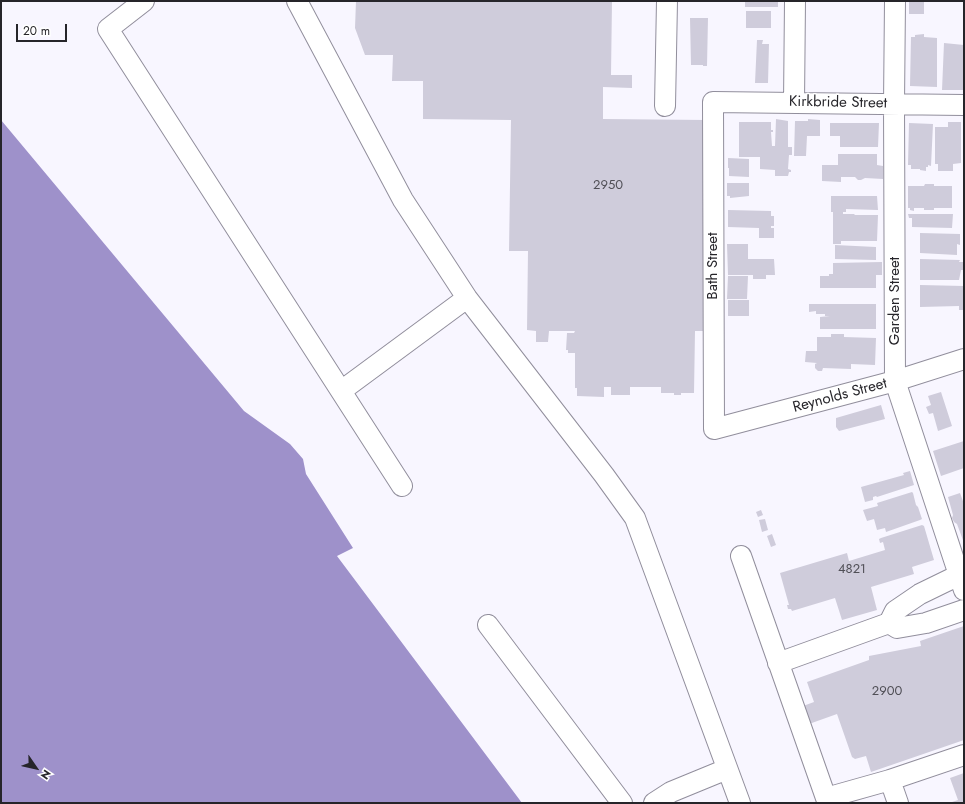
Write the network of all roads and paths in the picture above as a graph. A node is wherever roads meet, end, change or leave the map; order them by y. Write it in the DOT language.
graph roads {
  1 [pos="144,1"];
  2 [pos="297,1"];
  3 [pos="667,1"];
  4 [pos="795,1"];
  5 [pos="895,1"];
  6 [pos="713,102"];
  7 [pos="794,103"];
  8 [pos="894,104"];
  9 [pos="964,105"];
  10 [pos="665,106"];
  11 [pos="467,298"];
  12 [pos="964,359"];
  13 [pos="895,381"];
  14 [pos="341,391"];
  15 [pos="714,429"];
  16 [pos="402,486"];
  17 [pos="741,556"];
  18 [pos="960,570"];
  19 [pos="964,610"];
  20 [pos="889,623"];
  21 [pos="488,625"];
  22 [pos="778,663"];
  23 [pos="964,754"];
  24 [pos="727,769"];
  25 [pos="890,780"];
  26 [pos="820,800"];
  27 [pos="622,803"];
  28 [pos="654,803"];
  29 [pos="740,803"];
  30 [pos="898,803"];
  1 -- 14 [label="street"];
  2 -- 11 [label="street"];
  3 -- 10 [label="street"];
  4 -- 7 [label="street"];
  5 -- 8 [label="street, Garden Street"];
  6 -- 7 [label="street, Kirkbride Street"];
  6 -- 15 [label="street, Bath Street"];
  7 -- 8 [label="street, Kirkbride Street"];
  8 -- 9 [label="street, Kirkbride Street"];
  8 -- 13 [label="street, Garden Street"];
  11 -- 14 [label="street"];
  11 -- 24 [label="street"];
  12 -- 13 [label="street, Reynolds Street"];
  13 -- 15 [label="street, Reynolds Street"];
  13 -- 18 [label="street, Garden Street"];
  14 -- 16 [label="street"];
  17 -- 22 [label="street"];
  18 -- 20 [label="street"];
  19 -- 20 [label="street"];
  20 -- 22 [label="street"];
  21 -- 27 [label="street"];
  22 -- 26 [label="street"];
  23 -- 25 [label="street"];
  24 -- 28 [label="street"];
  24 -- 29 [label="street"];
  25 -- 26 [label="street"];
  25 -- 30 [label="street"];
}
